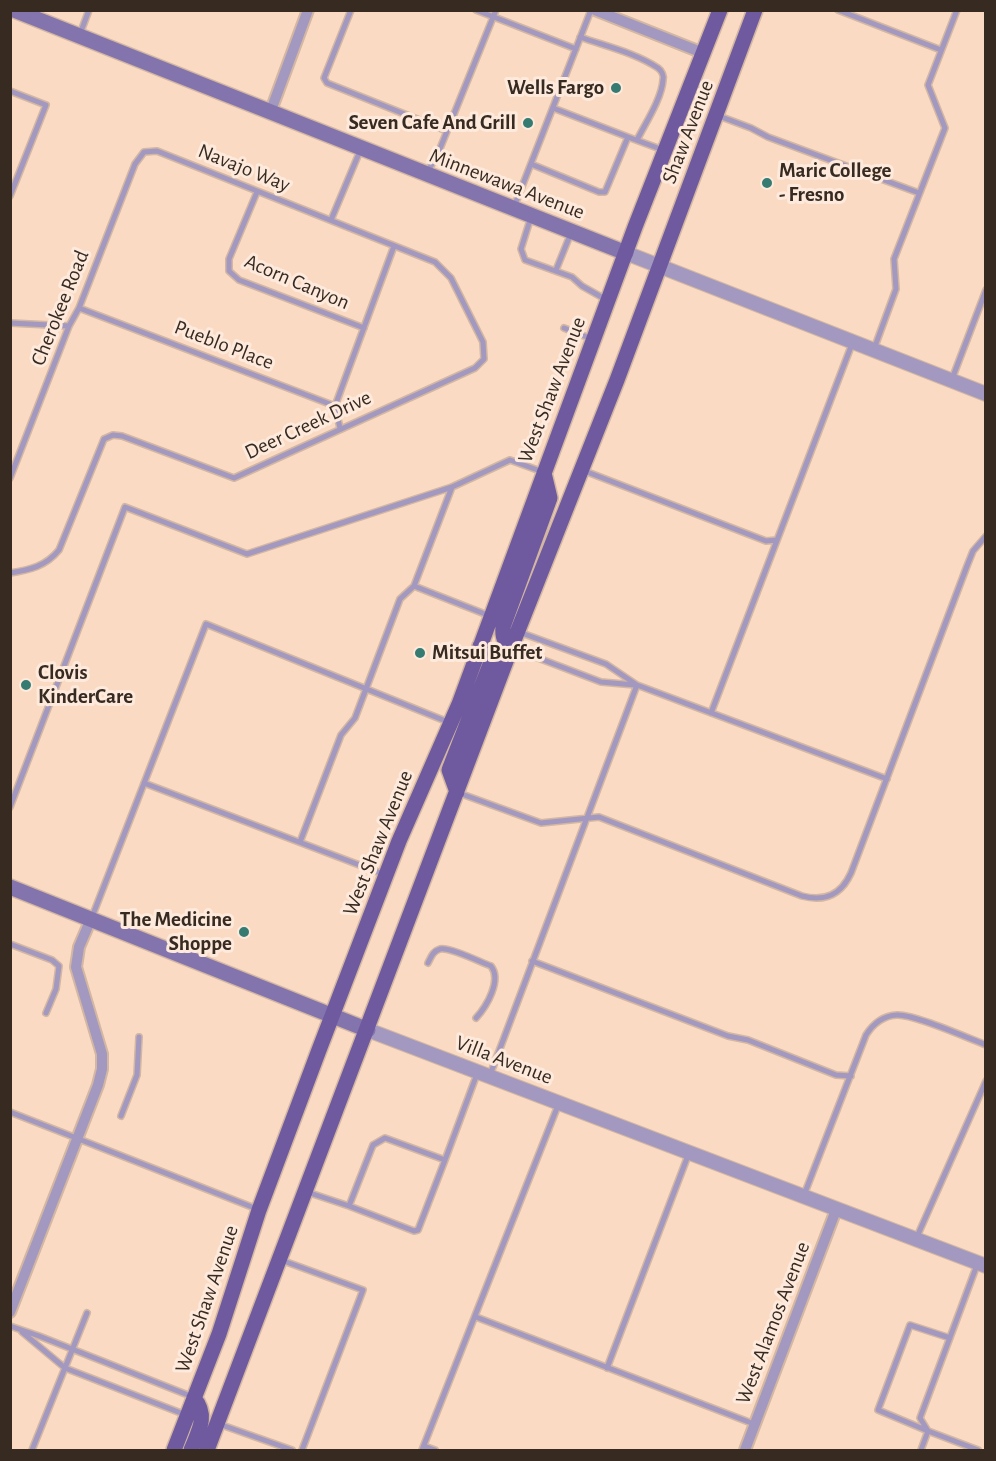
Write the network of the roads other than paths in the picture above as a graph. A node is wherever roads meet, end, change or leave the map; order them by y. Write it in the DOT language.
graph roads {
  1 [pos="14,10"];
  2 [pos="89,10"];
  3 [pos="308,10"];
  4 [pos="351,10"];
  5 [pos="476,10"];
  6 [pos="496,10"];
  7 [pos="593,10"];
  8 [pos="720,10"];
  9 [pos="756,10"];
  10 [pos="838,10"];
  11 [pos="957,10"];
  12 [pos="493,17"];
  13 [pos="80,37"];
  14 [pos="580,37"];
  15 [pos="576,49"];
  16 [pos="940,50"];
  17 [pos="703,53"];
  18 [pos="10,91"];
  19 [pos="553,108"];
  20 [pos="270,113"];
  21 [pos="717,115"];
  22 [pos="447,131"];
  23 [pos="628,137"];
  24 [pos="637,140"];
  25 [pos="360,149"];
  26 [pos="665,151"];
  27 [pos="144,152"];
  28 [pos="531,164"];
  29 [pos="426,175"];
  30 [pos="257,192"];
  31 [pos="919,193"];
  32 [pos="10,196"];
  33 [pos="513,209"];
  34 [pos="531,216"];
  35 [pos="331,220"];
  36 [pos="571,232"];
  37 [pos="394,246"];
  38 [pos="626,253"];
  39 [pos="660,267"];
  40 [pos="556,270"];
  41 [pos="986,290"];
  42 [pos="609,300"];
  43 [pos="79,308"];
  44 [pos="10,323"];
  45 [pos="69,326"];
  46 [pos="364,328"];
  47 [pos="564,328"];
  48 [pos="593,339"];
  49 [pos="852,342"];
  50 [pos="874,351"];
  51 [pos="484,359"];
  52 [pos="951,381"];
  53 [pos="986,394"];
  54 [pos="335,406"];
  55 [pos="340,428"];
  56 [pos="582,470"];
  57 [pos="544,473"];
  58 [pos="10,478"];
  59 [pos="452,487"];
  60 [pos="986,536"];
  61 [pos="777,540"];
  62 [pos="10,573"];
  63 [pos="414,586"];
  64 [pos="492,616"];
  65 [pos="518,631"];
  66 [pos="480,646"];
  67 [pos="511,648"];
  68 [pos="637,685"];
  69 [pos="366,688"];
  70 [pos="711,713"];
  71 [pos="451,723"];
  72 [pos="887,779"];
  73 [pos="144,783"];
  74 [pos="457,792"];
  75 [pos="10,807"];
  76 [pos="586,818"];
  77 [pos="300,842"];
  78 [pos="386,875"];
  79 [pos="10,886"];
  80 [pos="91,919"];
  81 [pos="10,944"];
  82 [pos="532,961"];
  83 [pos="428,963"];
  84 [pos="46,1013"];
  85 [pos="333,1015"];
  86 [pos="476,1018"];
  87 [pos="368,1030"];
  88 [pos="139,1037"];
  89 [pos="986,1045"];
  90 [pos="484,1074"];
  91 [pos="851,1076"];
  92 [pos="986,1081"];
  93 [pos="559,1103"];
  94 [pos="10,1112"];
  95 [pos="121,1116"];
  96 [pos="77,1138"];
  97 [pos="689,1153"];
  98 [pos="445,1160"];
  99 [pos="306,1191"];
  100 [pos="803,1198"];
  101 [pos="349,1206"];
  102 [pos="259,1210"];
  103 [pos="836,1210"];
  104 [pos="916,1239"];
  105 [pos="280,1260"];
  106 [pos="982,1265"];
  107 [pos="10,1312"];
  108 [pos="87,1313"];
  109 [pos="476,1317"];
  110 [pos="10,1326"];
  111 [pos="18,1330"];
  112 [pos="950,1338"];
  113 [pos="73,1349"];
  114 [pos="65,1368"];
  115 [pos="608,1368"];
  116 [pos="194,1398"];
  117 [pos="188,1416"];
  118 [pos="217,1423"];
  119 [pos="755,1424"];
  120 [pos="928,1431"];
  121 [pos="423,1448"];
  122 [pos="32,1450"];
  123 [pos="174,1450"];
  124 [pos="191,1450"];
  125 [pos="207,1450"];
  126 [pos="292,1450"];
  127 [pos="302,1450"];
  128 [pos="435,1450"];
  129 [pos="746,1450"];
  130 [pos="921,1450"];
  131 [pos="978,1450"];
  1 -- 13 [label="main road, Minnewawa Avenue"];
  2 -- 13 [label="lane"];
  3 -- 20 [label="street"];
  4 -- 22 [label="lane"];
  5 -- 12 [label="lane"];
  6 -- 12 [label="lane"];
  7 -- 14 [label="lane"];
  7 -- 17 [label="street"];
  8 -- 17 [label="main road, Shaw Avenue"];
  9 -- 21 [label="main road, Shaw Avenue"];
  10 -- 16 [label="lane"];
  11 -- 16 [label="lane"];
  12 -- 15 [label="lane"];
  12 -- 22 [label="lane"];
  13 -- 20 [label="main road, Minnewawa Avenue"];
  14 -- 15 [label="lane"];
  14 -- 24 [label="lane"];
  15 -- 19 [label="lane"];
  16 -- 31 [label="lane"];
  17 -- 26 [label="main road, Shaw Avenue"];
  18 -- 32 [label="lane"];
  19 -- 23 [label="lane"];
  19 -- 28 [label="lane"];
  20 -- 25 [label="main road, Minnewawa Avenue"];
  21 -- 31 [label="lane"];
  21 -- 39 [label="main road, Shaw Avenue"];
  22 -- 29 [label="lane"];
  23 -- 24 [label="lane"];
  23 -- 28 [label="lane"];
  24 -- 26 [label="lane"];
  25 -- 29 [label="main road, Minnewawa Avenue"];
  25 -- 35 [label="lane"];
  26 -- 38 [label="main road, Shaw Avenue"];
  27 -- 30 [label="lane, Navajo Way"];
  27 -- 43 [label="lane, Cherokee Road"];
  28 -- 33 [label="lane"];
  29 -- 33 [label="main road, Minnewawa Avenue"];
  30 -- 35 [label="lane, Navajo Way"];
  30 -- 46 [label="lane, Acorn Canyon"];
  31 -- 50 [label="lane"];
  33 -- 34 [label="main road, Minnewawa Avenue"];
  34 -- 36 [label="main road, Minnewawa Avenue"];
  34 -- 40 [label="lane"];
  35 -- 37 [label="lane, Navajo Way"];
  36 -- 38 [label="main road, Minnewawa Avenue"];
  36 -- 40 [label="lane"];
  37 -- 46 [label="lane"];
  37 -- 51 [label="lane, Navajo Way"];
  38 -- 39 [label="street, Minnewawa Avenue"];
  38 -- 42 [label="main road, West Shaw Avenue"];
  39 -- 49 [label="street, Minnewawa Avenue"];
  39 -- 56 [label="main road"];
  40 -- 42 [label="lane"];
  41 -- 52 [label="lane"];
  42 -- 48 [label="main road, West Shaw Avenue"];
  43 -- 45 [label="lane, Cherokee Road"];
  43 -- 54 [label="lane, Pueblo Place"];
  44 -- 45 [label="lane"];
  45 -- 58 [label="lane, Cherokee Road"];
  46 -- 54 [label="lane"];
  47 -- 48 [label="lane"];
  48 -- 57 [label="main road, West Shaw Avenue"];
  49 -- 50 [label="street, Minnewawa Avenue"];
  49 -- 61 [label="lane"];
  50 -- 52 [label="street, Minnewawa Avenue"];
  51 -- 55 [label="lane, Deer Creek Drive"];
  52 -- 53 [label="street, Minnewawa Avenue"];
  54 -- 55 [label="lane"];
  55 -- 62 [label="lane, Deer Creek Drive"];
  56 -- 61 [label="lane"];
  56 -- 65 [label="main road"];
  57 -- 59 [label="lane"];
  57 -- 64 [label="main road, West Shaw Avenue"];
  57 -- 67 [label="main road"];
  59 -- 63 [label="lane"];
  59 -- 75 [label="lane"];
  60 -- 72 [label="lane"];
  61 -- 70 [label="lane"];
  63 -- 64 [label="lane"];
  63 -- 69 [label="lane"];
  64 -- 66 [label="main road, West Shaw Avenue"];
  65 -- 67 [label="main road"];
  65 -- 68 [label="lane"];
  66 -- 71 [label="main road, West Shaw Avenue"];
  66 -- 74 [label="main road"];
  67 -- 68 [label="lane"];
  67 -- 74 [label="main road"];
  68 -- 70 [label="lane"];
  68 -- 76 [label="lane"];
  69 -- 71 [label="lane"];
  69 -- 73 [label="lane"];
  69 -- 77 [label="lane"];
  70 -- 72 [label="lane"];
  71 -- 78 [label="main road, West Shaw Avenue"];
  72 -- 76 [label="lane"];
  73 -- 77 [label="lane"];
  73 -- 80 [label="lane"];
  74 -- 76 [label="lane"];
  74 -- 87 [label="main road"];
  76 -- 82 [label="lane"];
  77 -- 78 [label="lane"];
  78 -- 85 [label="main road, West Shaw Avenue"];
  79 -- 80 [label="main road, Villa Avenue"];
  80 -- 85 [label="main road, Villa Avenue"];
  80 -- 96 [label="street"];
  81 -- 84 [label="lane"];
  82 -- 90 [label="lane"];
  82 -- 91 [label="lane"];
  83 -- 86 [label="lane"];
  85 -- 87 [label="main road, Villa Avenue"];
  85 -- 102 [label="main road, West Shaw Avenue"];
  87 -- 90 [label="street, Villa Avenue"];
  87 -- 99 [label="main road"];
  88 -- 95 [label="lane"];
  89 -- 91 [label="lane"];
  90 -- 93 [label="street, Villa Avenue"];
  90 -- 98 [label="lane"];
  91 -- 100 [label="lane"];
  92 -- 104 [label="lane"];
  93 -- 97 [label="street, Villa Avenue"];
  93 -- 109 [label="lane"];
  94 -- 96 [label="lane"];
  96 -- 102 [label="lane"];
  96 -- 107 [label="street"];
  97 -- 100 [label="street, Villa Avenue"];
  97 -- 115 [label="lane"];
  98 -- 101 [label="lane"];
  98 -- 101 [label="lane"];
  99 -- 101 [label="lane"];
  99 -- 105 [label="main road"];
  100 -- 103 [label="street, Villa Avenue"];
  102 -- 116 [label="main road, West Shaw Avenue"];
  103 -- 104 [label="street, Villa Avenue"];
  103 -- 119 [label="street, West Alamos Avenue"];
  104 -- 106 [label="street, Villa Avenue"];
  105 -- 118 [label="main road"];
  105 -- 127 [label="lane"];
  106 -- 112 [label="lane"];
  108 -- 113 [label="lane"];
  109 -- 115 [label="lane"];
  109 -- 121 [label="lane"];
  110 -- 111 [label="lane"];
  111 -- 113 [label="lane"];
  111 -- 114 [label="lane"];
  112 -- 120 [label="lane"];
  112 -- 120 [label="lane"];
  113 -- 114 [label="lane"];
  113 -- 116 [label="lane"];
  114 -- 117 [label="lane"];
  114 -- 122 [label="lane"];
  115 -- 119 [label="lane"];
  116 -- 117 [label="main road, West Shaw Avenue"];
  116 -- 124 [label="main road"];
  117 -- 123 [label="main road, West Shaw Avenue"];
  118 -- 125 [label="main road"];
  118 -- 126 [label="lane"];
  119 -- 129 [label="street, West Alamos Avenue"];
  120 -- 130 [label="lane"];
  120 -- 131 [label="lane"];
  121 -- 128 [label="lane"];
}
